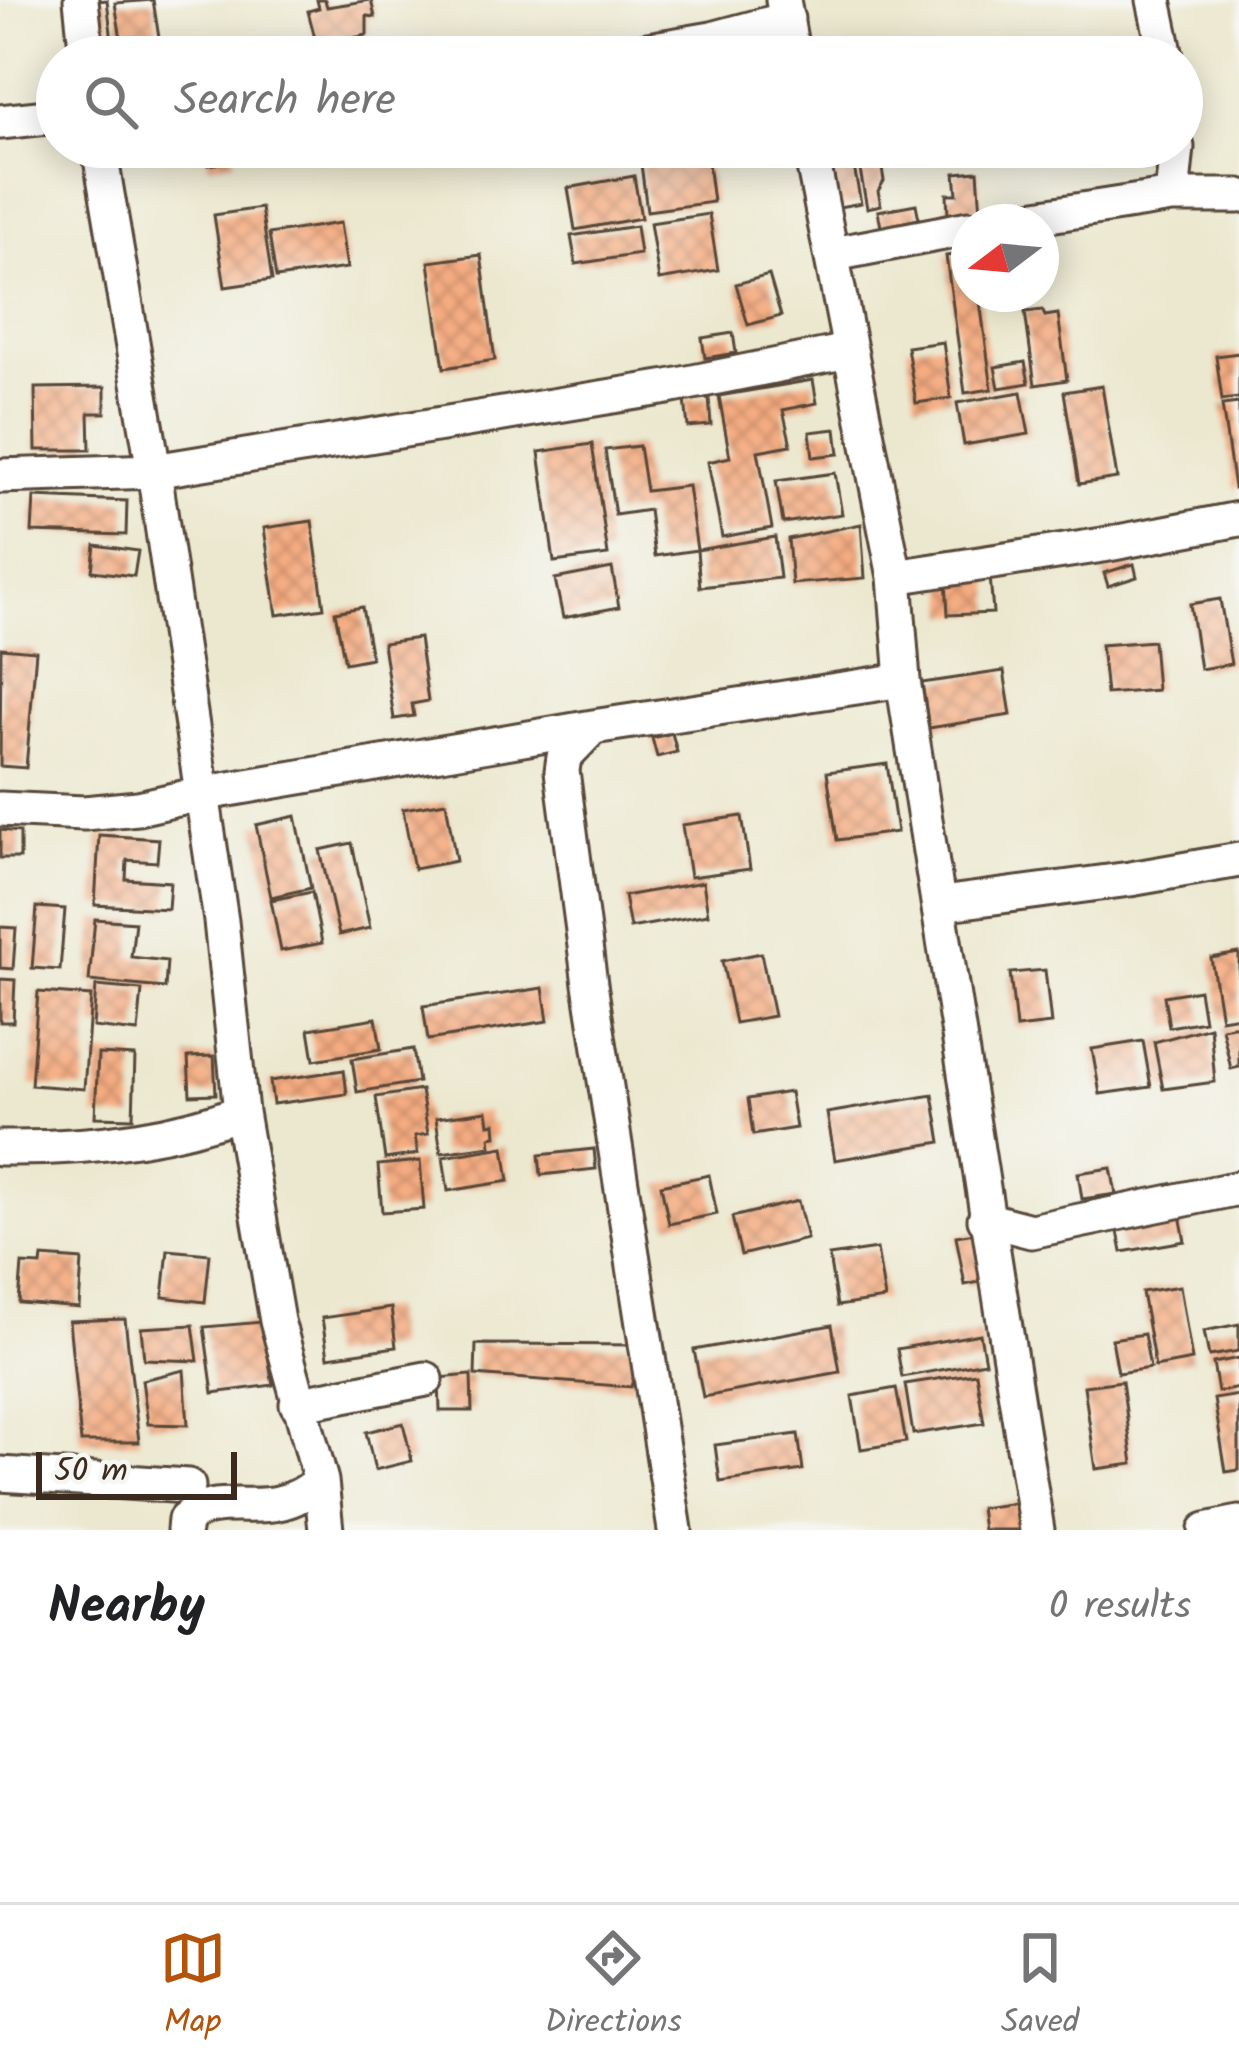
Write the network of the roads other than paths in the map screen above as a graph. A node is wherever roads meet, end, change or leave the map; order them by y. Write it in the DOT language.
graph roads {
  1 [pos="81,0"];
  2 [pos="1154,0"];
  3 [pos="785,9"];
  4 [pos="85,36"];
  5 [pos="719,36"];
  6 [pos="1162,36"];
  7 [pos="36,118"];
  8 [pos="0,122"];
  9 [pos="103,168"];
  10 [pos="815,168"];
  11 [pos="1175,168"];
  12 [pos="1172,196"];
  13 [pos="1239,196"];
  14 [pos="1059,213"];
  15 [pos="951,231"];
  16 [pos="834,254"];
  17 [pos="848,351"];
  18 [pos="154,471"];
  19 [pos="0,476"];
  20 [pos="1239,519"];
  21 [pos="895,577"];
  22 [pos="904,680"];
  23 [pos="593,727"];
  24 [pos="200,794"];
  25 [pos="0,809"];
  26 [pos="1239,860"];
  27 [pos="941,904"];
  28 [pos="241,1112"];
  29 [pos="0,1148"];
  30 [pos="1239,1188"];
  31 [pos="986,1219"];
  32 [pos="426,1379"];
  33 [pos="297,1404"];
  34 [pos="0,1474"];
  35 [pos="188,1486"];
  36 [pos="332,1513"];
  37 [pos="1239,1523"];
  38 [pos="184,1530"];
  39 [pos="675,1530"];
  40 [pos="1036,1530"];
  41 [pos="1206,1530"];
  1 -- 4 [label="street"];
  2 -- 6 [label="street"];
  3 -- 5 [label="street"];
  7 -- 8 [label="street"];
  9 -- 18 [label="street"];
  10 -- 16 [label="street"];
  11 -- 12 [label="street"];
  12 -- 13 [label="street"];
  12 -- 14 [label="street"];
  15 -- 16 [label="street"];
  16 -- 17 [label="street"];
  17 -- 18 [label="street"];
  17 -- 21 [label="street"];
  18 -- 19 [label="street"];
  18 -- 24 [label="street"];
  20 -- 21 [label="street"];
  21 -- 22 [label="street"];
  22 -- 23 [label="street"];
  22 -- 27 [label="street"];
  23 -- 24 [label="street"];
  23 -- 39 [label="street"];
  24 -- 25 [label="street"];
  24 -- 28 [label="street"];
  26 -- 27 [label="street"];
  27 -- 31 [label="street"];
  28 -- 29 [label="street"];
  28 -- 33 [label="street"];
  30 -- 31 [label="street"];
  31 -- 40 [label="street"];
  32 -- 33 [label="street"];
  33 -- 36 [label="street"];
  34 -- 35 [label="street"];
  36 -- 38 [label="street"];
  37 -- 41 [label="street"];
}
